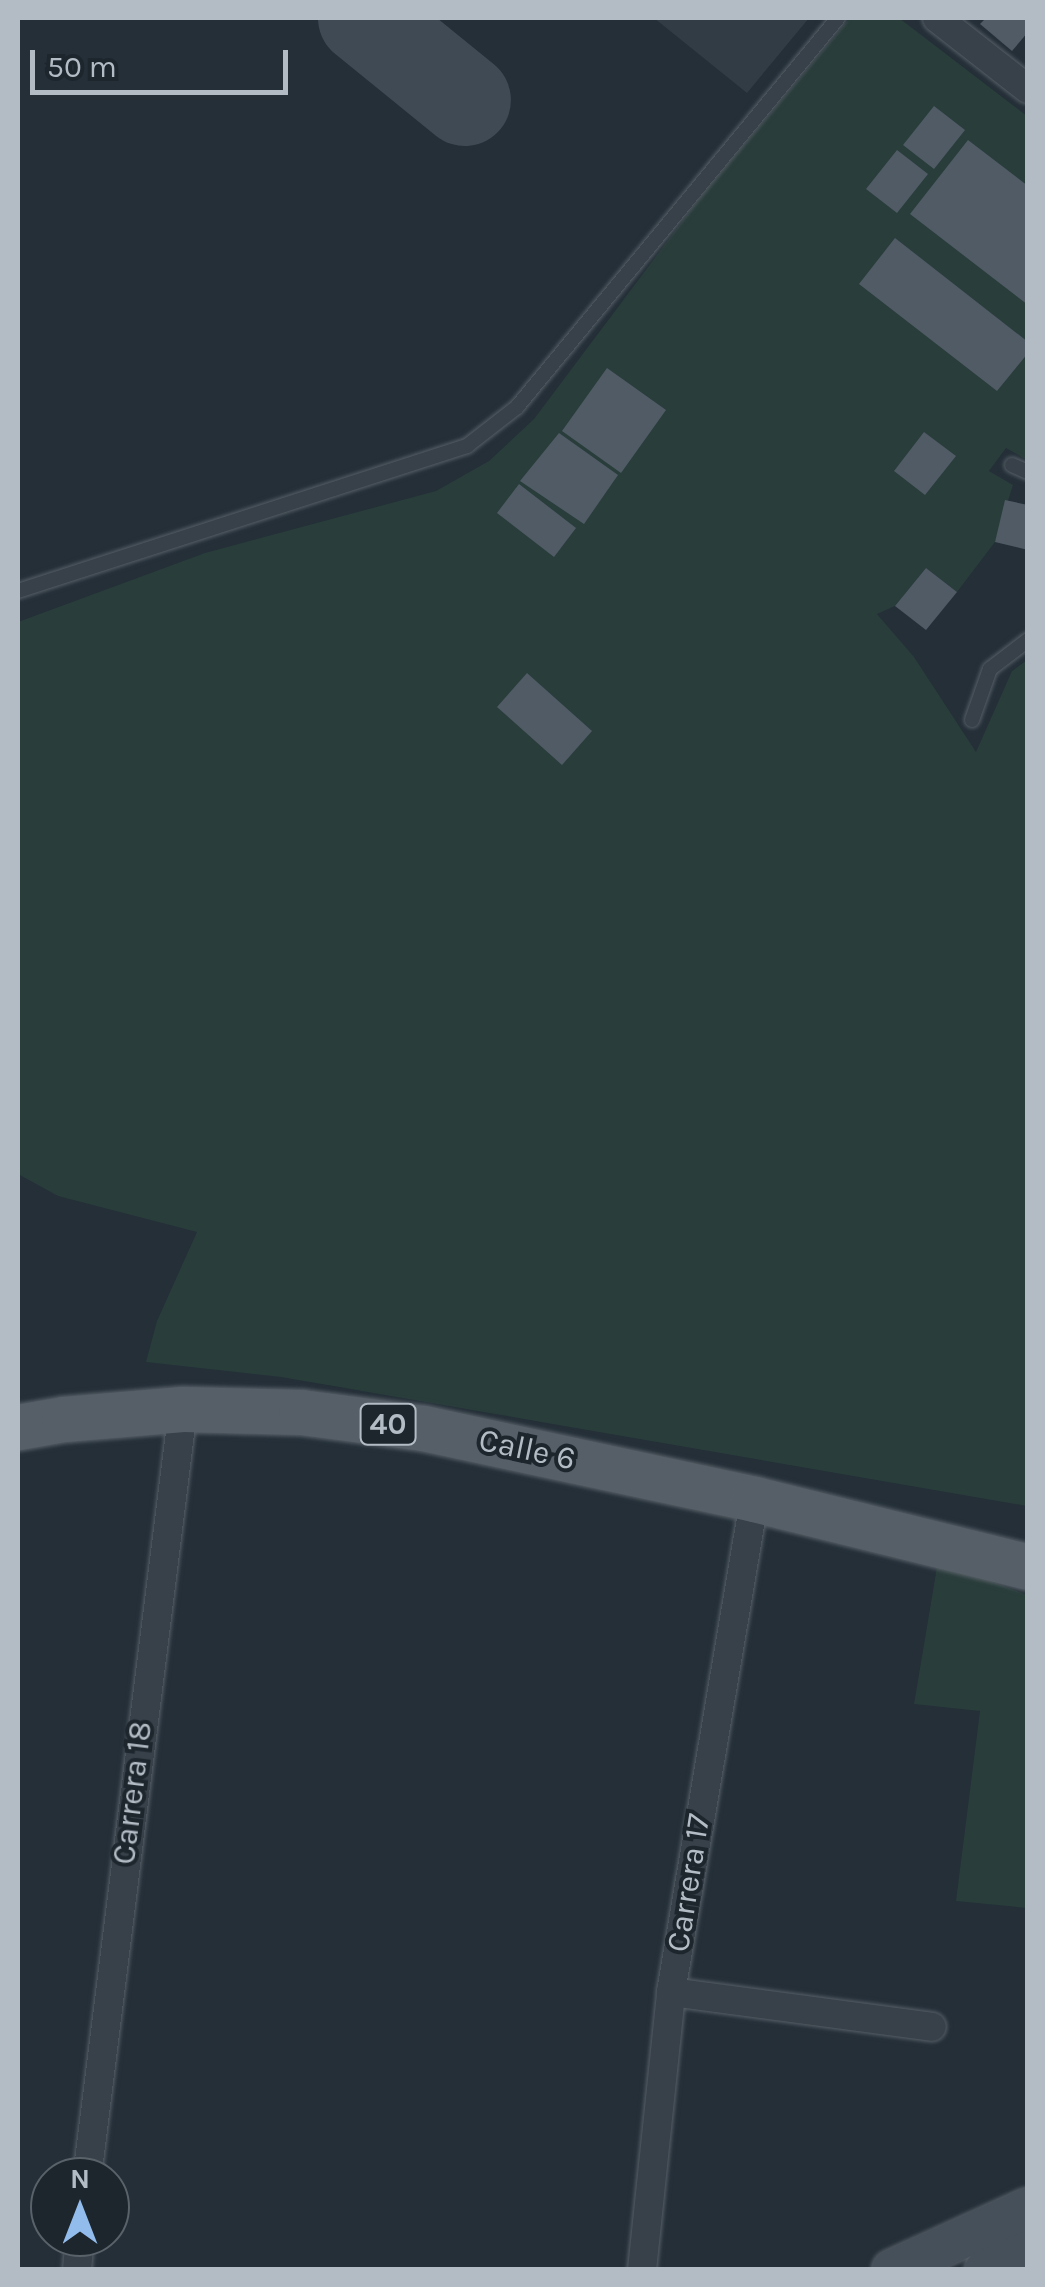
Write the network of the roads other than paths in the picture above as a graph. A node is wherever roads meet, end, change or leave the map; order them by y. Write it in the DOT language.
graph roads {
  1 [pos="838,18"];
  2 [pos="936,18"];
  3 [pos="1028,89"];
  4 [pos="1012,465"];
  5 [pos="1028,472"];
  6 [pos="18,591"];
  7 [pos="1028,640"];
  8 [pos="972,720"];
  9 [pos="183,1410"];
  10 [pos="18,1427"];
  11 [pos="754,1498"];
  12 [pos="1028,1567"];
  13 [pos="671,1992"];
  14 [pos="932,2027"];
  15 [pos="90,2157"];
  16 [pos="1028,2208"];
  17 [pos="1028,2251"];
  18 [pos="642,2270"];
  19 [pos="892,2270"];
  20 [pos="984,2270"];
  1 -- 6 [label="lane"];
  2 -- 3 [label="street"];
  4 -- 5 [label="lane"];
  7 -- 8 [label="lane"];
  9 -- 10 [label="main road, Calle 6 / 40"];
  9 -- 11 [label="main road, Calle 6 / 40"];
  9 -- 15 [label="street, Carrera 18"];
  11 -- 12 [label="main road, Calle 6 / 40"];
  11 -- 13 [label="street, Carrera 17"];
  13 -- 14 [label="street"];
  13 -- 18 [label="street, Carrera 17"];
  16 -- 19 [label="main road"];
  17 -- 20 [label="main road"];
}
